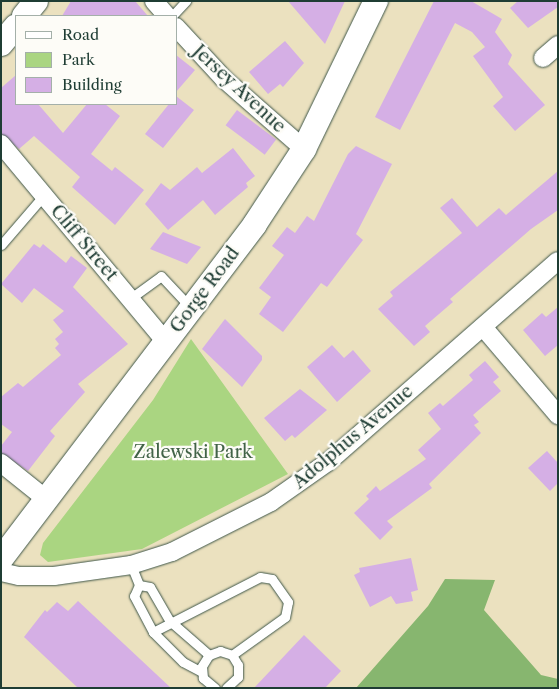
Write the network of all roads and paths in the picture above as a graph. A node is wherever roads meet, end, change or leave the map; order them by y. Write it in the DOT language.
graph roads {
  1 [pos="36,1"];
  2 [pos="154,1"];
  3 [pos="186,1"];
  4 [pos="376,1"];
  5 [pos="25,15"];
  6 [pos="166,15"];
  7 [pos="173,15"];
  8 [pos="15,27"];
  9 [pos="178,29"];
  10 [pos="1,44"];
  11 [pos="558,45"];
  12 [pos="543,58"];
  13 [pos="1,144"];
  14 [pos="304,148"];
  15 [pos="44,195"];
  16 [pos="1,245"];
  17 [pos="558,261"];
  18 [pos="131,298"];
  19 [pos="192,310"];
  20 [pos="483,327"];
  21 [pos="166,342"];
  22 [pos="558,415"];
  23 [pos="1,463"];
  24 [pos="46,499"];
  25 [pos="1,559"];
  26 [pos="131,565"];
  27 [pos="1,572"];
  28 [pos="139,585"];
  29 [pos="170,622"];
  30 [pos="153,632"];
  31 [pos="209,655"];
  32 [pos="232,655"];
  33 [pos="202,672"];
  34 [pos="215,688"];
  35 [pos="226,688"];
  1 -- 5 [label="main road"];
  2 -- 6 [label="street"];
  3 -- 7 [label="lane"];
  4 -- 14 [label="main road, Gorge Road"];
  8 -- 10 [label="main road"];
  9 -- 14 [label="street, Jersey Avenue"];
  11 -- 12 [label="street"];
  13 -- 15 [label="street, Cliff Street"];
  14 -- 19 [label="main road, Gorge Road"];
  15 -- 16 [label="lane"];
  15 -- 18 [label="street, Cliff Street"];
  17 -- 20 [label="street, Adolphus Avenue"];
  18 -- 19 [label="lane"];
  18 -- 21 [label="street, Cliff Street"];
  19 -- 21 [label="main road, Gorge Road"];
  20 -- 22 [label="street"];
  20 -- 26 [label="street, Adolphus Avenue"];
  21 -- 24 [label="main road, Gorge Road"];
  23 -- 24 [label="street"];
  24 -- 25 [label="main road, Gorge Road"];
  26 -- 27 [label="street, Adolphus Avenue"];
  26 -- 28 [label="lane"];
  28 -- 29 [label="lane"];
  28 -- 30 [label="lane"];
  29 -- 30 [label="lane"];
  29 -- 31 [label="lane"];
  29 -- 32 [label="lane"];
  30 -- 33 [label="lane"];
  31 -- 32 [label="lane"];
  31 -- 33 [label="lane"];
  32 -- 35 [label="lane"];
  33 -- 34 [label="lane"];
}
